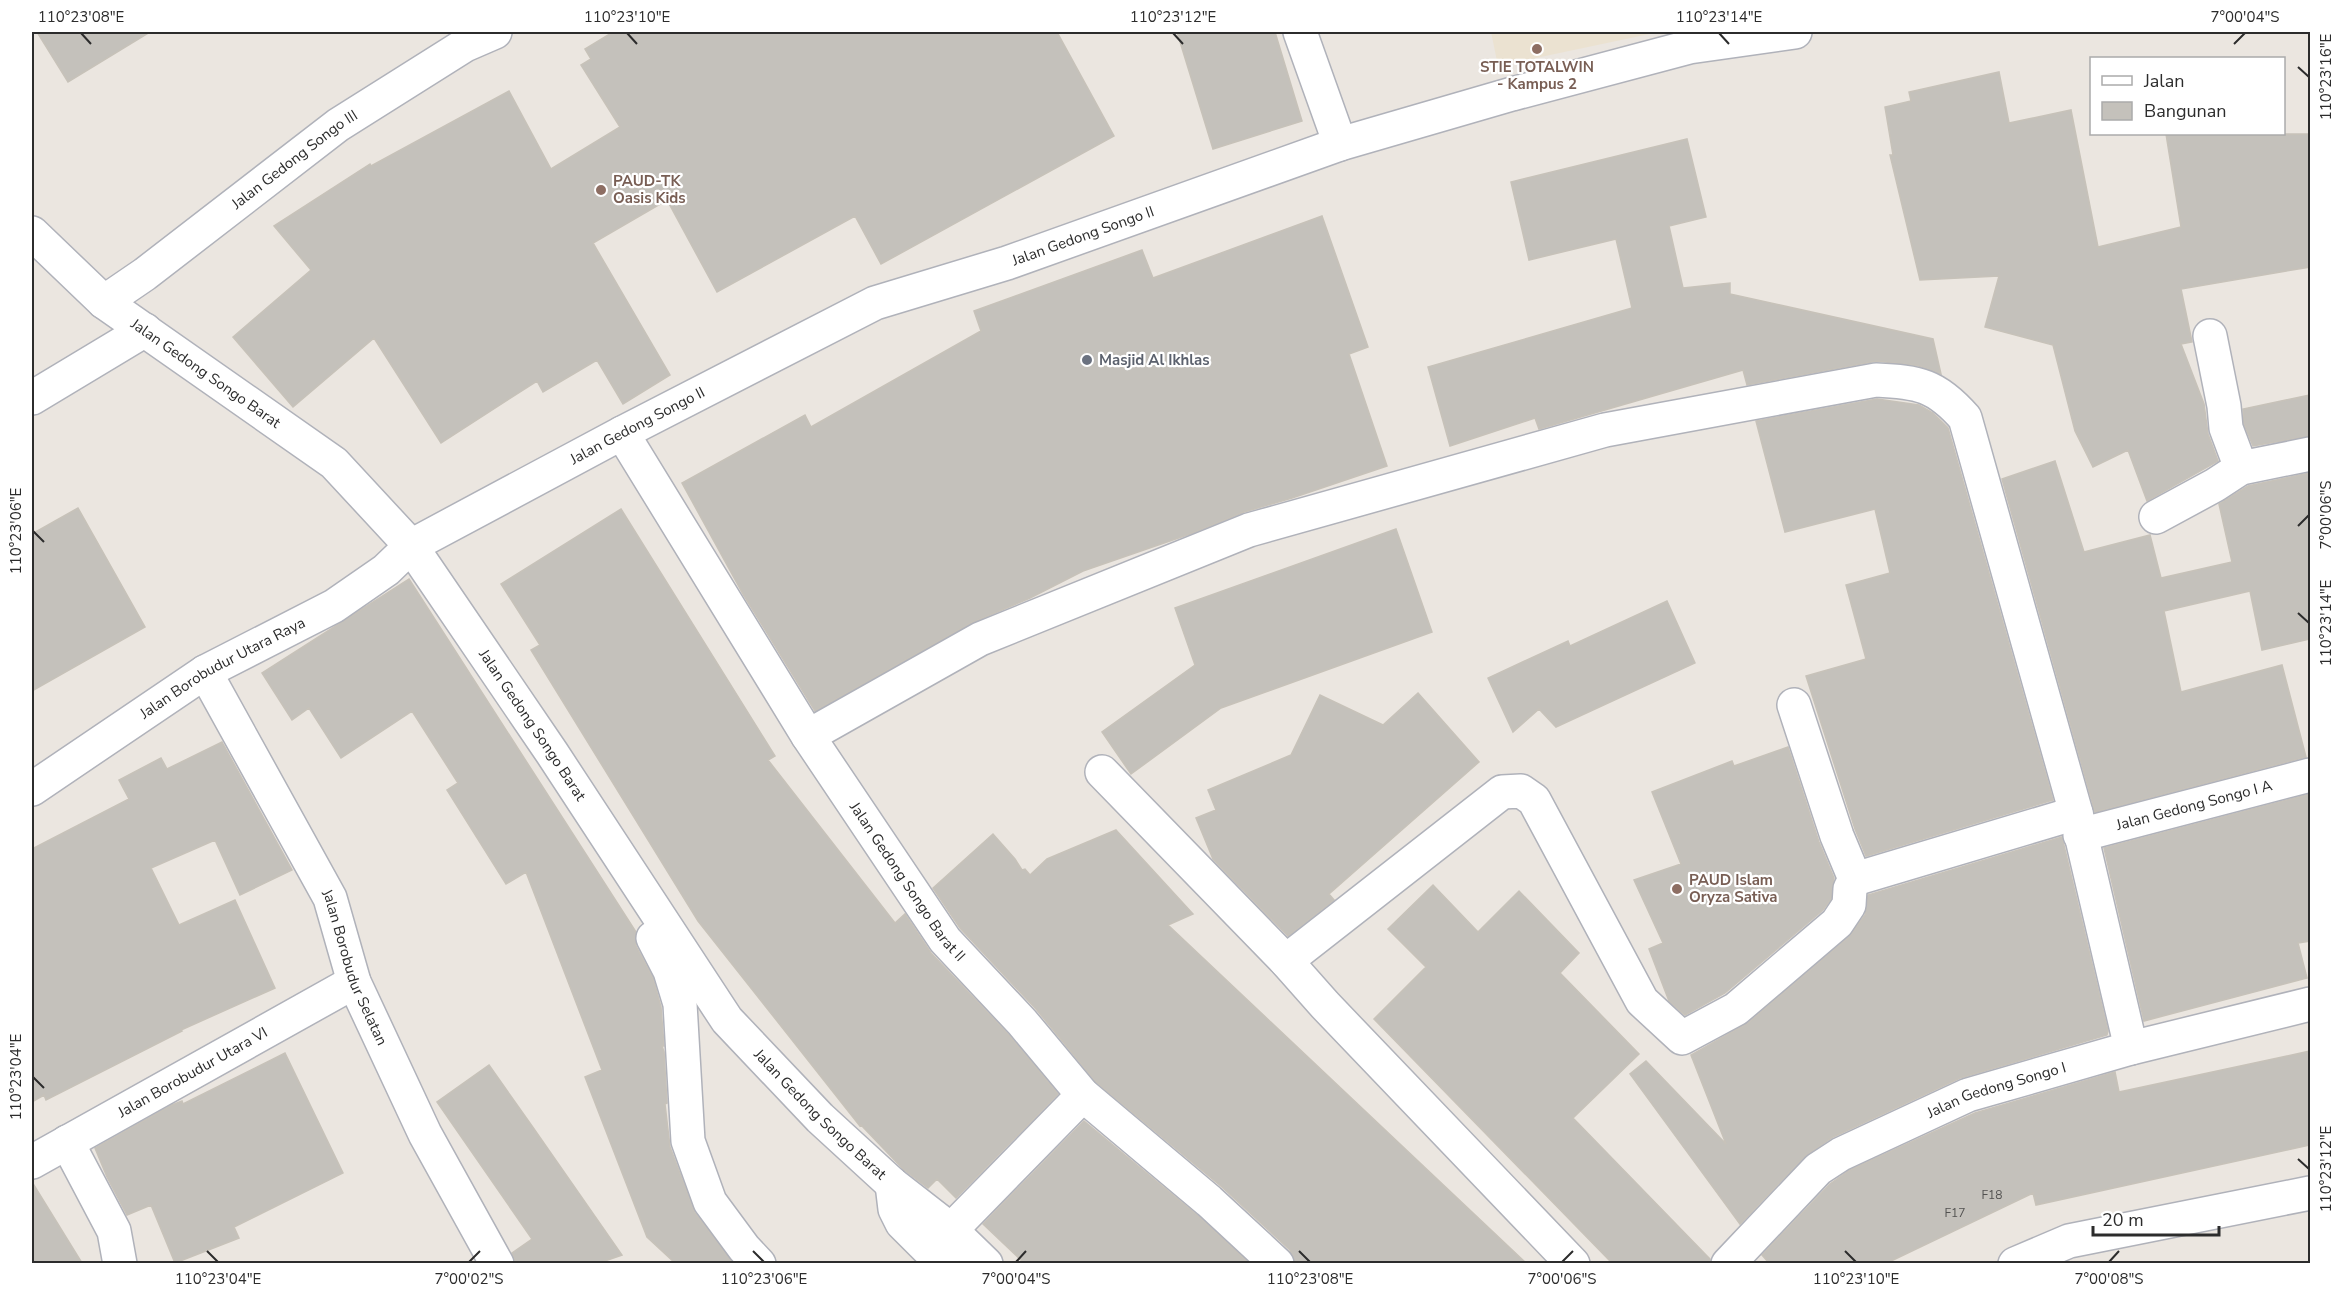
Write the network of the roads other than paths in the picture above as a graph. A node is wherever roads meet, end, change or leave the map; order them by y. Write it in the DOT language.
graph roads {
  1 [pos="495,32"];
  2 [pos="1300,32"];
  3 [pos="1795,32"];
  4 [pos="1340,144"];
  5 [pos="32,233"];
  6 [pos="104,302"];
  7 [pos="145,330"];
  8 [pos="2210,336"];
  9 [pos="32,398"];
  10 [pos="622,433"];
  11 [pos="2310,454"];
  12 [pos="2241,468"];
  13 [pos="2156,517"];
  14 [pos="411,546"];
  15 [pos="206,672"];
  16 [pos="1794,705"];
  17 [pos="808,736"];
  18 [pos="552,753"];
  19 [pos="1102,772"];
  20 [pos="2310,775"];
  21 [pos="32,789"];
  22 [pos="2078,824"];
  23 [pos="1856,879"];
  24 [pos="1286,961"];
  25 [pos="354,982"];
  26 [pos="2310,1004"];
  27 [pos="2131,1048"];
  28 [pos="1083,1095"];
  29 [pos="68,1142"];
  30 [pos="32,1162"];
  31 [pos="892,1184"];
  32 [pos="2310,1193"];
  33 [pos="951,1230"];
  34 [pos="2069,1252"];
  35 [pos="1567,1262"];
  36 [pos="120,1263"];
  37 [pos="497,1263"];
  38 [pos="759,1263"];
  39 [pos="943,1263"];
  40 [pos="986,1263"];
  41 [pos="1277,1263"];
  42 [pos="1728,1263"];
  43 [pos="2015,1263"];
  1 -- 6 [label="street, Jalan Gedong Songo III"];
  2 -- 4 [label="street"];
  3 -- 4 [label="street, Jalan Gedong Songo II"];
  4 -- 10 [label="street, Jalan Gedong Songo II"];
  5 -- 6 [label="street, Jalan Gedong Songo Barat"];
  6 -- 7 [label="street, Jalan Gedong Songo Barat"];
  7 -- 9 [label="street"];
  7 -- 14 [label="street, Jalan Gedong Songo Barat"];
  8 -- 12 [label="street"];
  10 -- 14 [label="street, Jalan Gedong Songo II"];
  10 -- 17 [label="street, Jalan Gedong Songo Barat II"];
  11 -- 12 [label="street"];
  12 -- 13 [label="street"];
  14 -- 15 [label="street, Jalan Borobudur Utara Raya"];
  14 -- 18 [label="street, Jalan Gedong Songo Barat"];
  15 -- 21 [label="street, Jalan Borobudur Utara Raya"];
  15 -- 25 [label="street, Jalan Borobudur Selatan"];
  16 -- 23 [label="street"];
  17 -- 22 [label="street"];
  17 -- 28 [label="street, Jalan Gedong Songo Barat II"];
  18 -- 31 [label="street, Jalan Gedong Songo Barat"];
  18 -- 38 [label="street"];
  19 -- 24 [label="street"];
  20 -- 22 [label="street, Jalan Gedong Songo I A"];
  22 -- 23 [label="street, Jalan Gedong Songo I A"];
  22 -- 27 [label="street"];
  23 -- 24 [label="street"];
  24 -- 35 [label="street"];
  25 -- 29 [label="street, Jalan Borobudur Utara VI"];
  25 -- 37 [label="street, Jalan Borobudur Selatan"];
  26 -- 27 [label="street, Jalan Gedong Songo I"];
  27 -- 42 [label="street, Jalan Gedong Songo I"];
  28 -- 33 [label="street"];
  28 -- 41 [label="street, Jalan Gedong Songo Barat II"];
  29 -- 30 [label="street, Jalan Borobudur Utara VI"];
  29 -- 36 [label="street"];
  31 -- 33 [label="street, Jalan Gedong Songo Barat"];
  31 -- 39 [label="street"];
  32 -- 34 [label="street"];
  33 -- 40 [label="street, Jalan Gedong Songo Barat"];
  34 -- 43 [label="street"];
}
